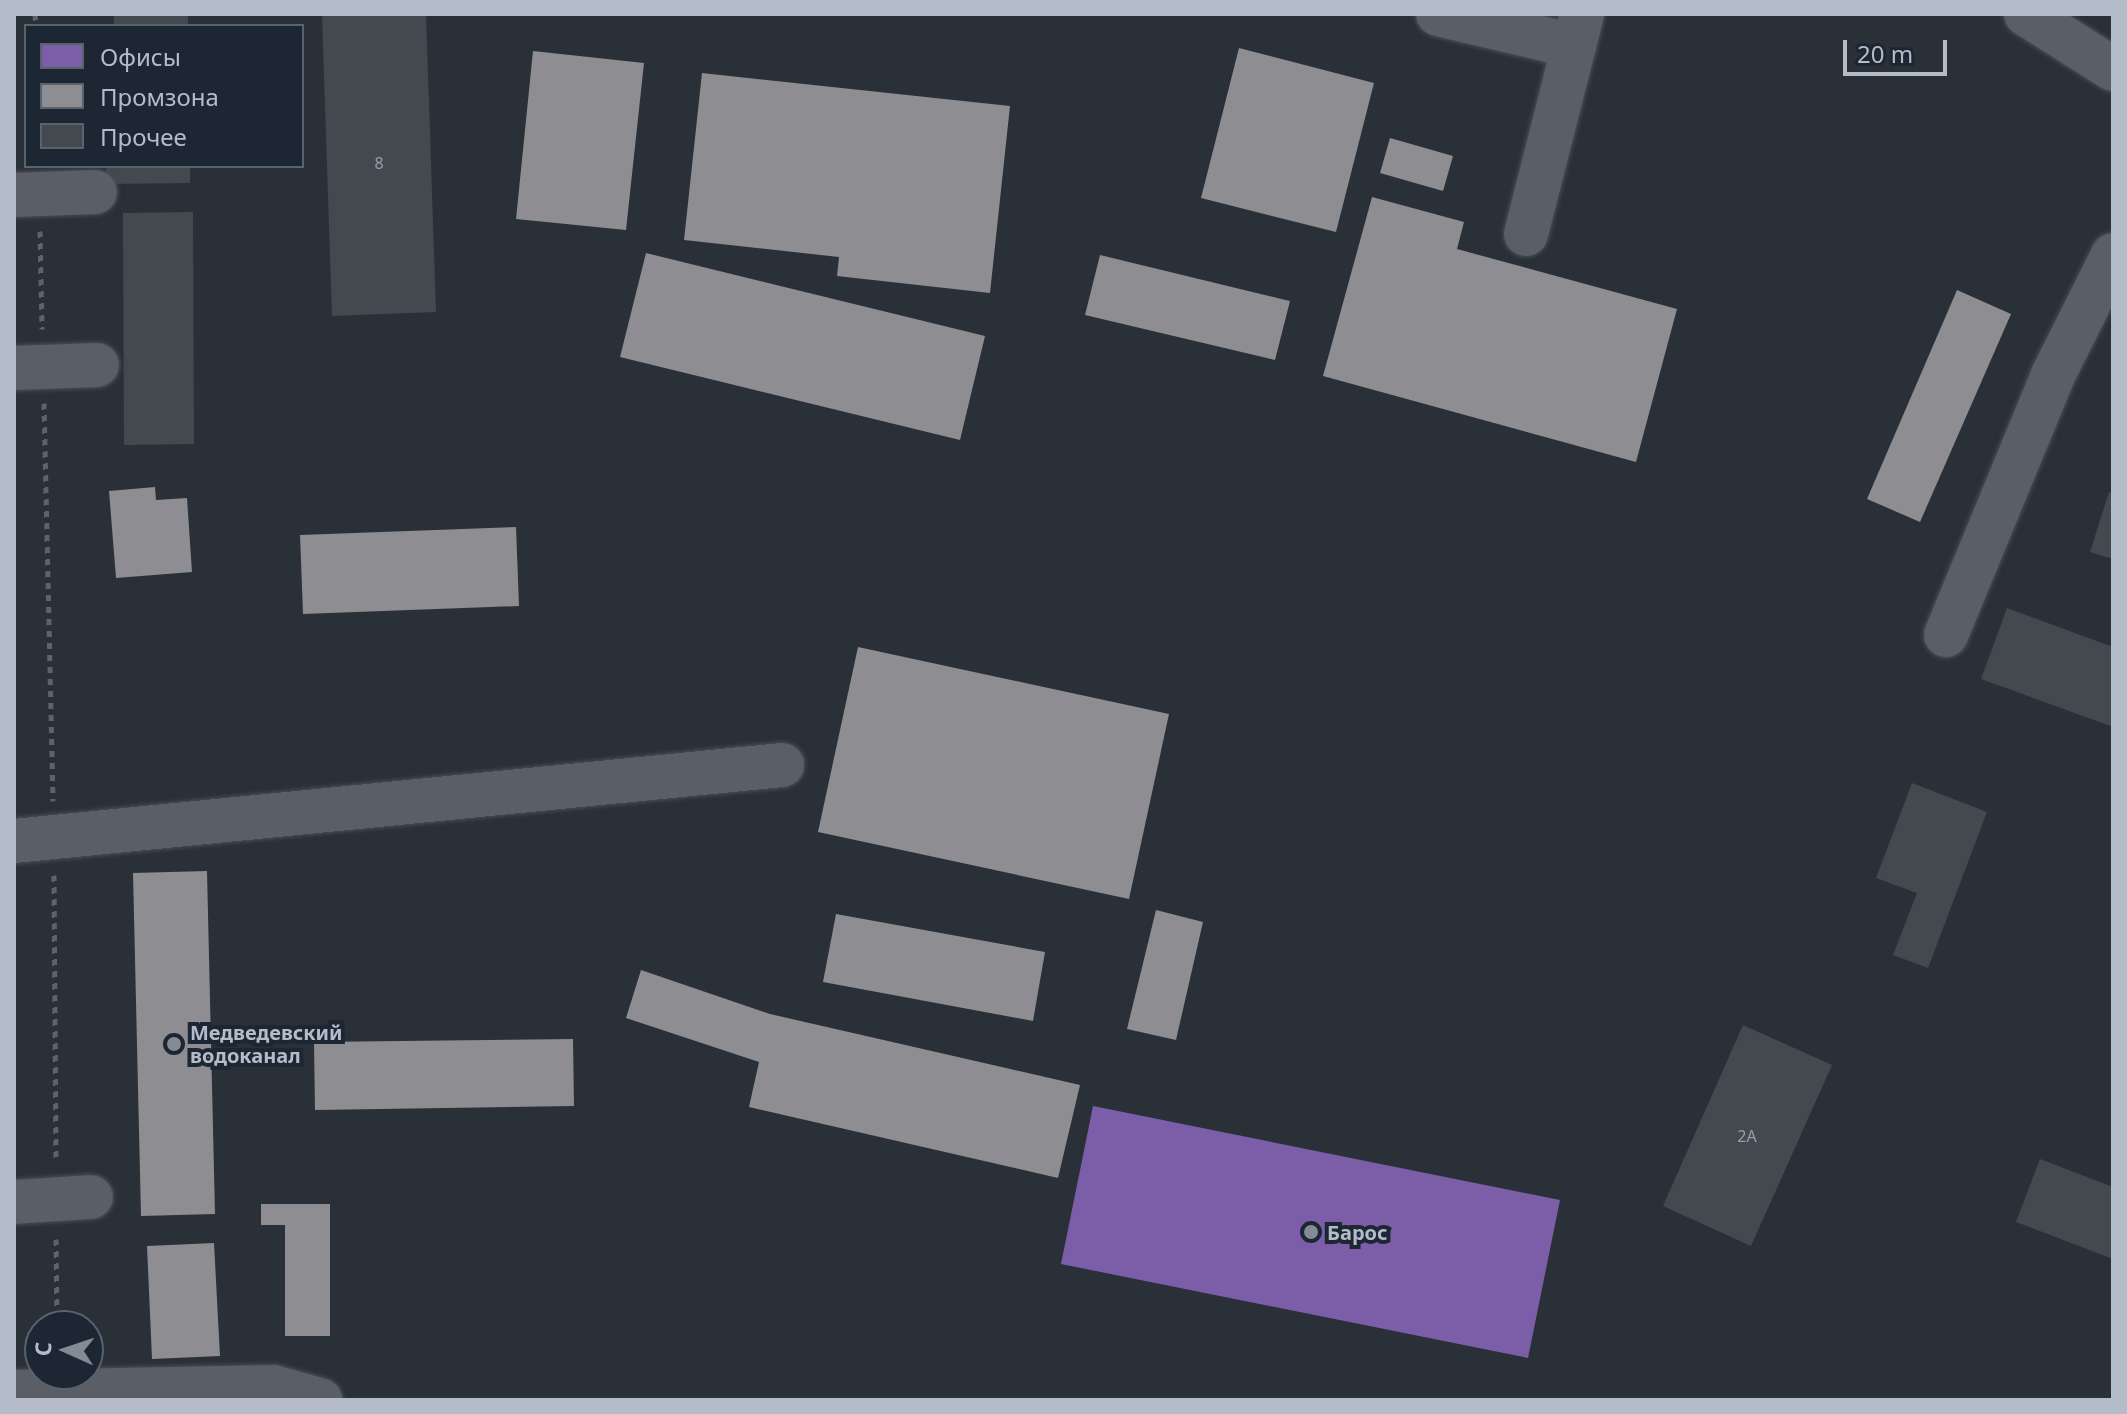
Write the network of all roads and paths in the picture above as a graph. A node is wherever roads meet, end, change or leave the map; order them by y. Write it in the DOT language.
graph roads {
  1 [pos="1438,14"];
  2 [pos="2026,14"];
  3 [pos="1578,30"];
  4 [pos="2113,69"];
  5 [pos="95,192"];
  6 [pos="27,194"];
  7 [pos="1526,234"];
  8 [pos="2113,255"];
  9 [pos="97,365"];
  10 [pos="29,367"];
  11 [pos="1946,635"];
  12 [pos="782,765"];
  13 [pos="34,839"];
  14 [pos="54,1200"];
  15 [pos="57,1310"];
  16 [pos="14,1392"];
  17 [pos="320,1400"];
  1 -- 3 [label="street"];
  2 -- 4 [label="street"];
  3 -- 7 [label="street"];
  5 -- 6 [label="street"];
  6 -- 10 [label="path"];
  8 -- 11 [label="street"];
  9 -- 10 [label="street"];
  10 -- 13 [label="path"];
  12 -- 13 [label="street"];
  13 -- 14 [label="path"];
  14 -- 15 [label="path"];
  16 -- 17 [label="street"];
}
